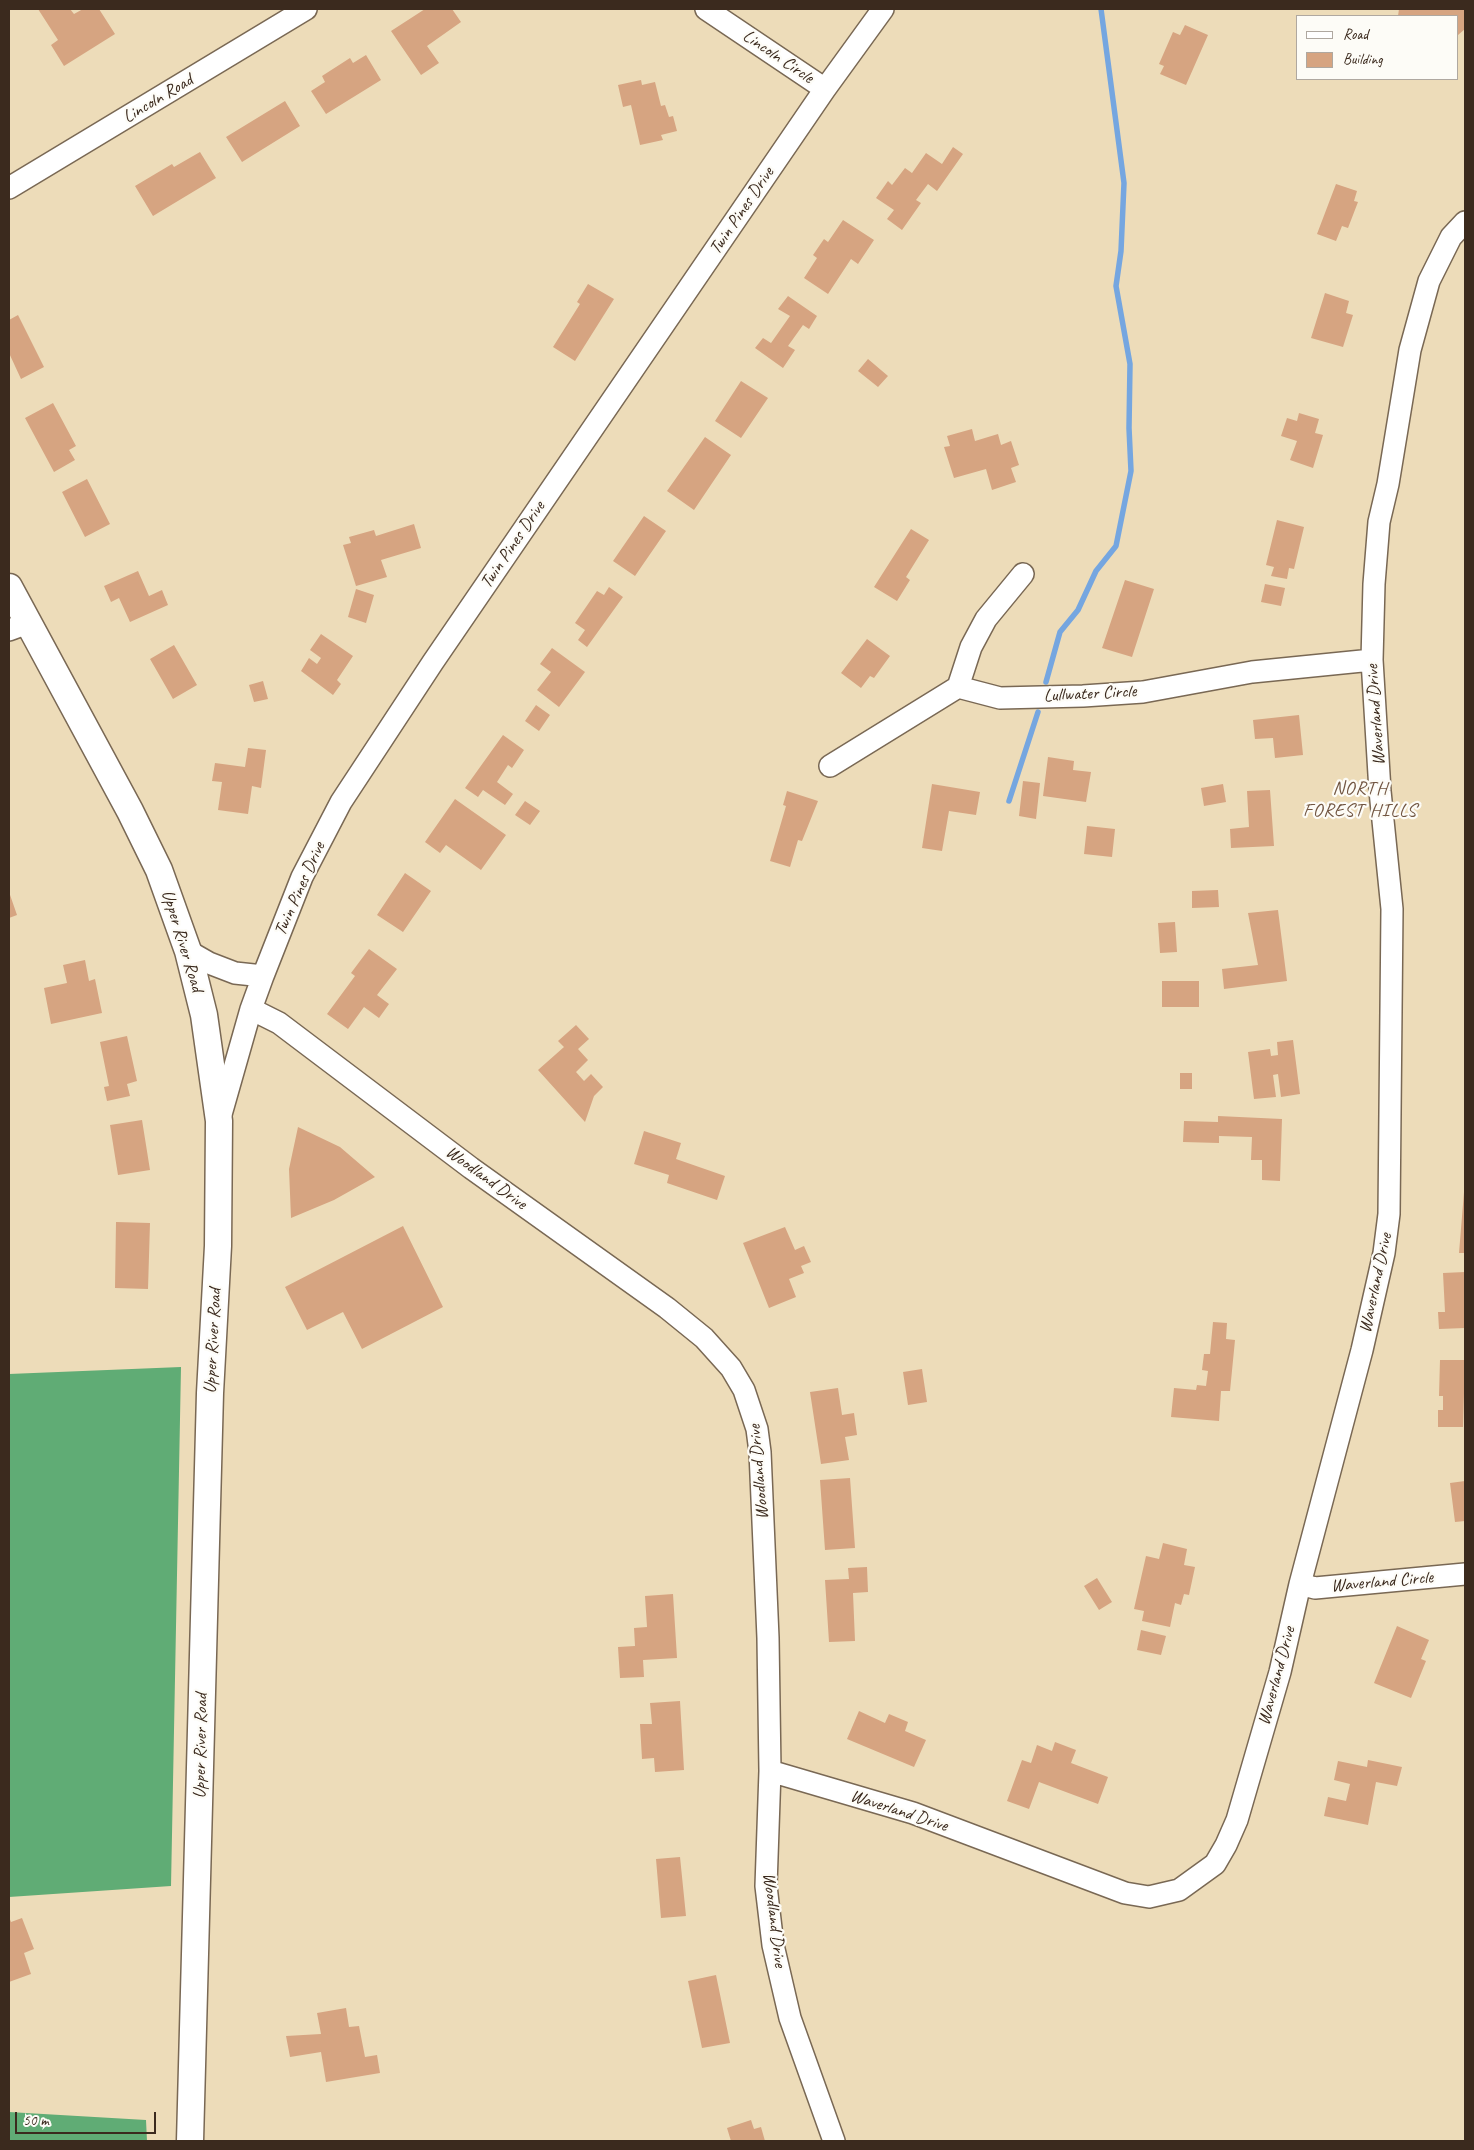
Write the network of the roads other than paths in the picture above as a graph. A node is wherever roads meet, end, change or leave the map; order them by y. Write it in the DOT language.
graph roads {
  1 [pos="306,9"];
  2 [pos="706,9"];
  3 [pos="883,9"];
  4 [pos="825,89"];
  5 [pos="9,188"];
  6 [pos="1465,222"];
  7 [pos="1023,574"];
  8 [pos="9,586"];
  9 [pos="18,626"];
  10 [pos="1372,660"];
  11 [pos="958,686"];
  12 [pos="830,766"];
  13 [pos="188,951"];
  14 [pos="263,976"];
  15 [pos="251,1009"];
  16 [pos="219,1121"];
  17 [pos="1465,1574"];
  18 [pos="1300,1584"];
  19 [pos="770,1771"];
  20 [pos="190,2141"];
  21 [pos="834,2141"];
  1 -- 5 [label="street, Lincoln Road"];
  2 -- 4 [label="street, Lincoln Circle"];
  3 -- 4 [label="street, Twin Pines Drive"];
  4 -- 14 [label="street, Twin Pines Drive"];
  6 -- 10 [label="street, Waverland Drive"];
  7 -- 11 [label="street"];
  8 -- 9 [label="street, Upper River Road"];
  9 -- 13 [label="street, Upper River Road"];
  10 -- 11 [label="street, Lullwater Circle"];
  10 -- 18 [label="street, Waverland Drive"];
  11 -- 12 [label="street"];
  13 -- 14 [label="street"];
  13 -- 16 [label="street, Upper River Road"];
  14 -- 15 [label="street, Twin Pines Drive"];
  15 -- 16 [label="street, Twin Pines Drive"];
  15 -- 19 [label="street, Woodland Drive"];
  16 -- 20 [label="street, Upper River Road"];
  17 -- 18 [label="street, Waverland Circle"];
  18 -- 19 [label="street, Waverland Drive"];
  19 -- 21 [label="street, Woodland Drive"];
}
